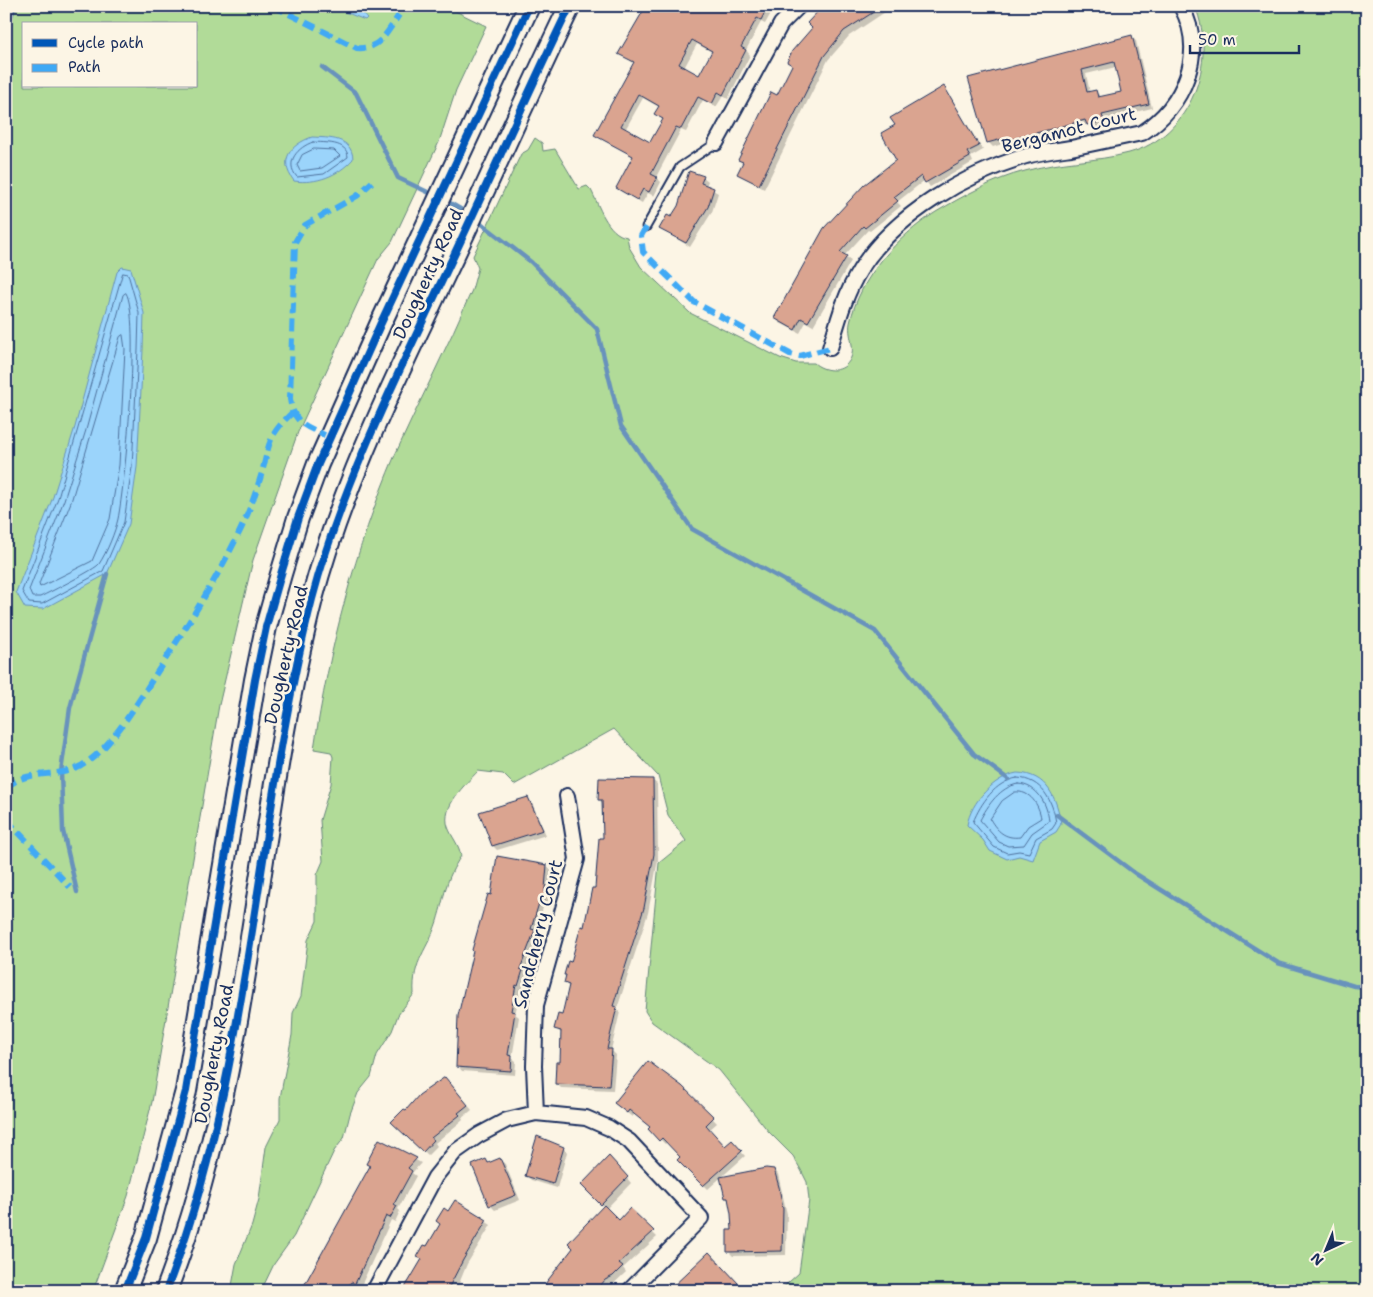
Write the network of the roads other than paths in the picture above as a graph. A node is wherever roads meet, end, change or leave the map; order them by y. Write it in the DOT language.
graph roads {
  1 [pos="528,6"];
  2 [pos="570,6"];
  3 [pos="799,6"];
  4 [pos="1181,6"];
  5 [pos="716,143"];
  6 [pos="646,227"];
  7 [pos="830,348"];
  8 [pos="567,796"];
  9 [pos="536,1113"];
  10 [pos="125,1291"];
  11 [pos="166,1291"];
  12 [pos="374,1291"];
  13 [pos="630,1291"];
  1 -- 10 [label="main road, Dougherty Road"];
  2 -- 11 [label="main road, Dougherty Road"];
  3 -- 5 [label="street"];
  4 -- 7 [label="street, Bergamot Court"];
  5 -- 6 [label="lane"];
  8 -- 9 [label="street, Sandcherry Court"];
  9 -- 12 [label="street"];
  9 -- 13 [label="street"];
}
